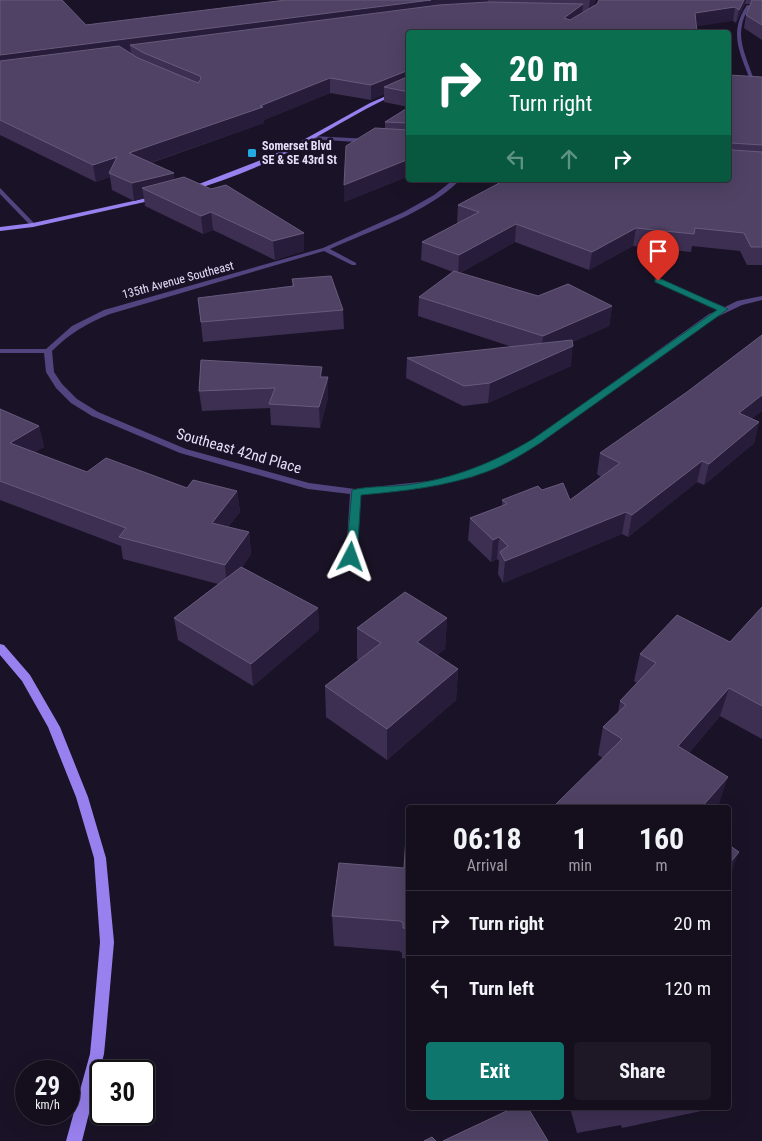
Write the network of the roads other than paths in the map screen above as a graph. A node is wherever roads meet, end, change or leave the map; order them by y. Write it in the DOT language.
graph roads {
  1 [pos="748,6"];
  2 [pos="744,76"];
  3 [pos="406,88"];
  4 [pos="313,137"];
  5 [pos="374,141"];
  6 [pos="454,182"];
  7 [pos="0,190"];
  8 [pos="182,191"];
  9 [pos="166,196"];
  10 [pos="33,225"];
  11 [pos="0,229"];
  12 [pos="325,249"];
  13 [pos="354,264"];
  14 [pos="658,281"];
  15 [pos="762,298"];
  16 [pos="723,309"];
  17 [pos="0,351"];
  18 [pos="48,352"];
  19 [pos="356,492"];
  20 [pos="351,557"];
  21 [pos="0,648"];
  22 [pos="74,1141"];
  1 -- 2 [label="street"];
  3 -- 4 [label="street"];
  4 -- 5 [label="street"];
  4 -- 8 [label="street"];
  6 -- 12 [label="street, 135th Avenue Southeast"];
  7 -- 10 [label="street"];
  9 -- 10 [label="street"];
  10 -- 11 [label="street"];
  12 -- 13 [label="street"];
  12 -- 18 [label="street, 135th Avenue Southeast"];
  14 -- 16 [label="street"];
  15 -- 16 [label="street, Southeast 42nd Place"];
  16 -- 19 [label="street, Southeast 42nd Place"];
  17 -- 18 [label="street"];
  18 -- 19 [label="street, Southeast 42nd Place"];
  19 -- 20 [label="street"];
  21 -- 22 [label="street"];
}
